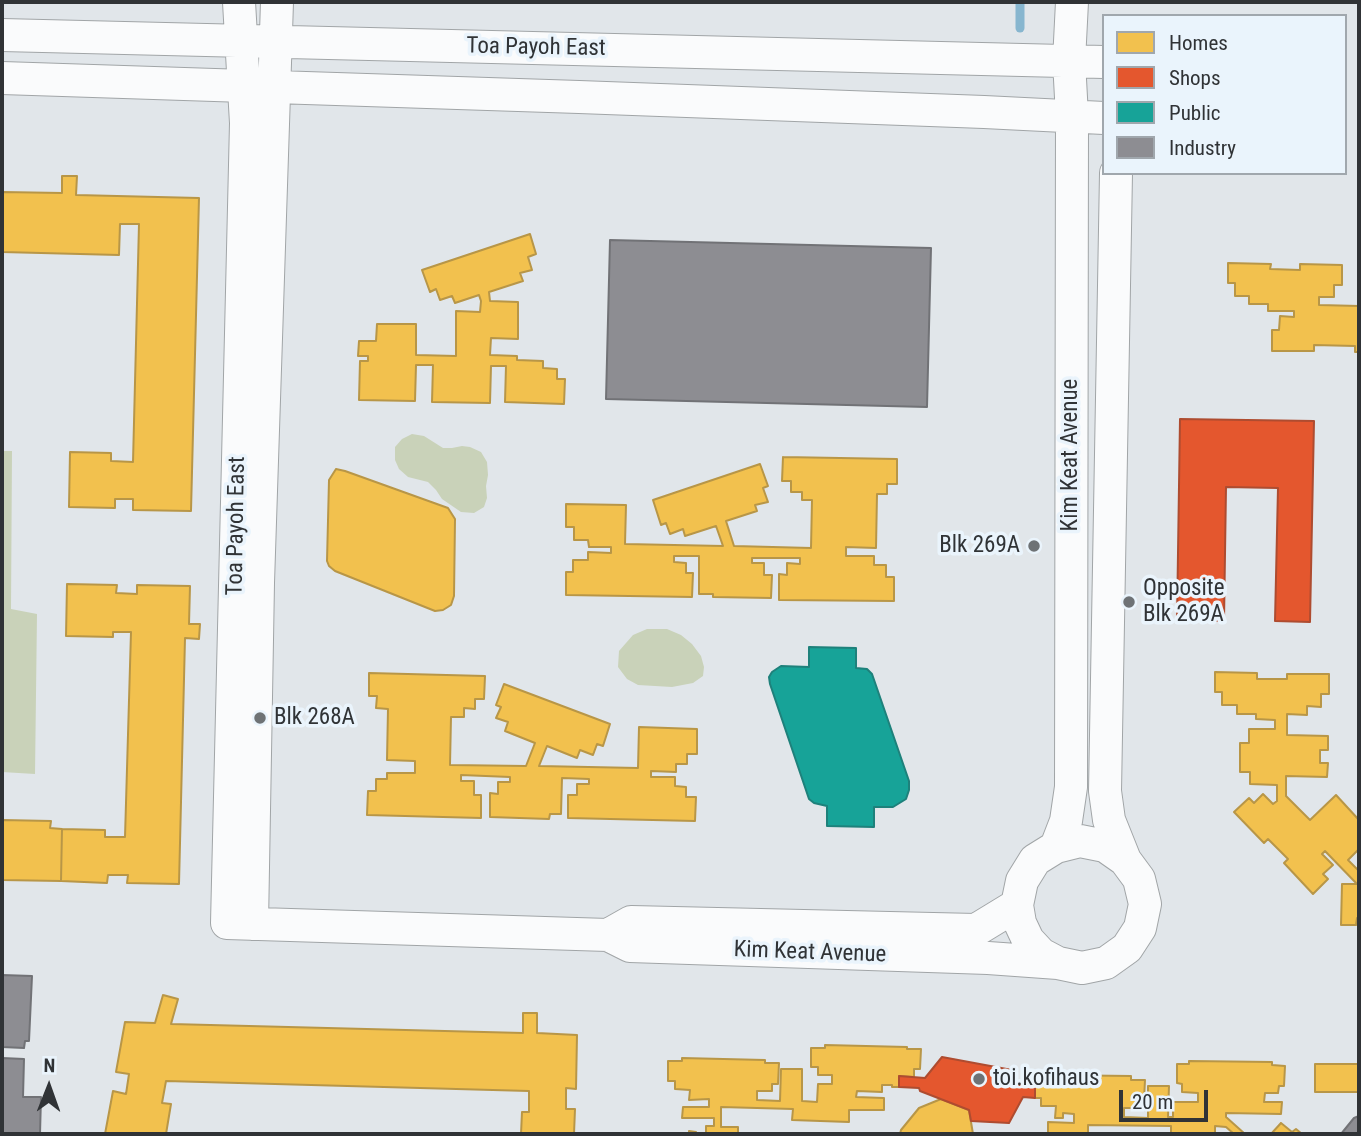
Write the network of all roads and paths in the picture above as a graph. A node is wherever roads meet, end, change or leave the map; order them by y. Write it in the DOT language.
graph roads {
  1 [pos="239,2"];
  2 [pos="277,2"];
  3 [pos="1072,2"];
  4 [pos="2,35"];
  5 [pos="241,41"];
  6 [pos="276,42"];
  7 [pos="1069,61"];
  8 [pos="1102,61"];
  9 [pos="2,78"];
  10 [pos="259,87"];
  11 [pos="1072,116"];
  12 [pos="1102,118"];
  13 [pos="1116,175"];
  14 [pos="1056,846"];
  15 [pos="1125,859"];
  16 [pos="1017,905"];
  17 [pos="240,924"];
  18 [pos="608,935"];
  19 [pos="1058,963"];
  1 -- 5 [label="street"];
  2 -- 6 [label="street"];
  3 -- 7 [label="street, Kim Keat Avenue"];
  4 -- 5 [label="street, Toa Payoh East"];
  5 -- 6 [label="street, Toa Payoh East"];
  5 -- 10 [label="street"];
  6 -- 7 [label="street, Toa Payoh East"];
  6 -- 10 [label="street"];
  7 -- 8 [label="street, Toa Payoh East"];
  7 -- 11 [label="street, Kim Keat Avenue"];
  9 -- 10 [label="street, Toa Payoh East"];
  10 -- 11 [label="street, Toa Payoh East"];
  10 -- 17 [label="street, Toa Payoh East"];
  11 -- 12 [label="street, Toa Payoh East"];
  11 -- 14 [label="street, Kim Keat Avenue"];
  13 -- 15 [label="street, Kim Keat Avenue"];
  14 -- 15 [label="street"];
  14 -- 16 [label="street"];
  15 -- 19 [label="street, Kim Keat Avenue"];
  16 -- 18 [label="street, Kim Keat Avenue"];
  16 -- 19 [label="street"];
  17 -- 18 [label="street, Kim Keat Avenue"];
  18 -- 19 [label="street, Kim Keat Avenue"];
}
